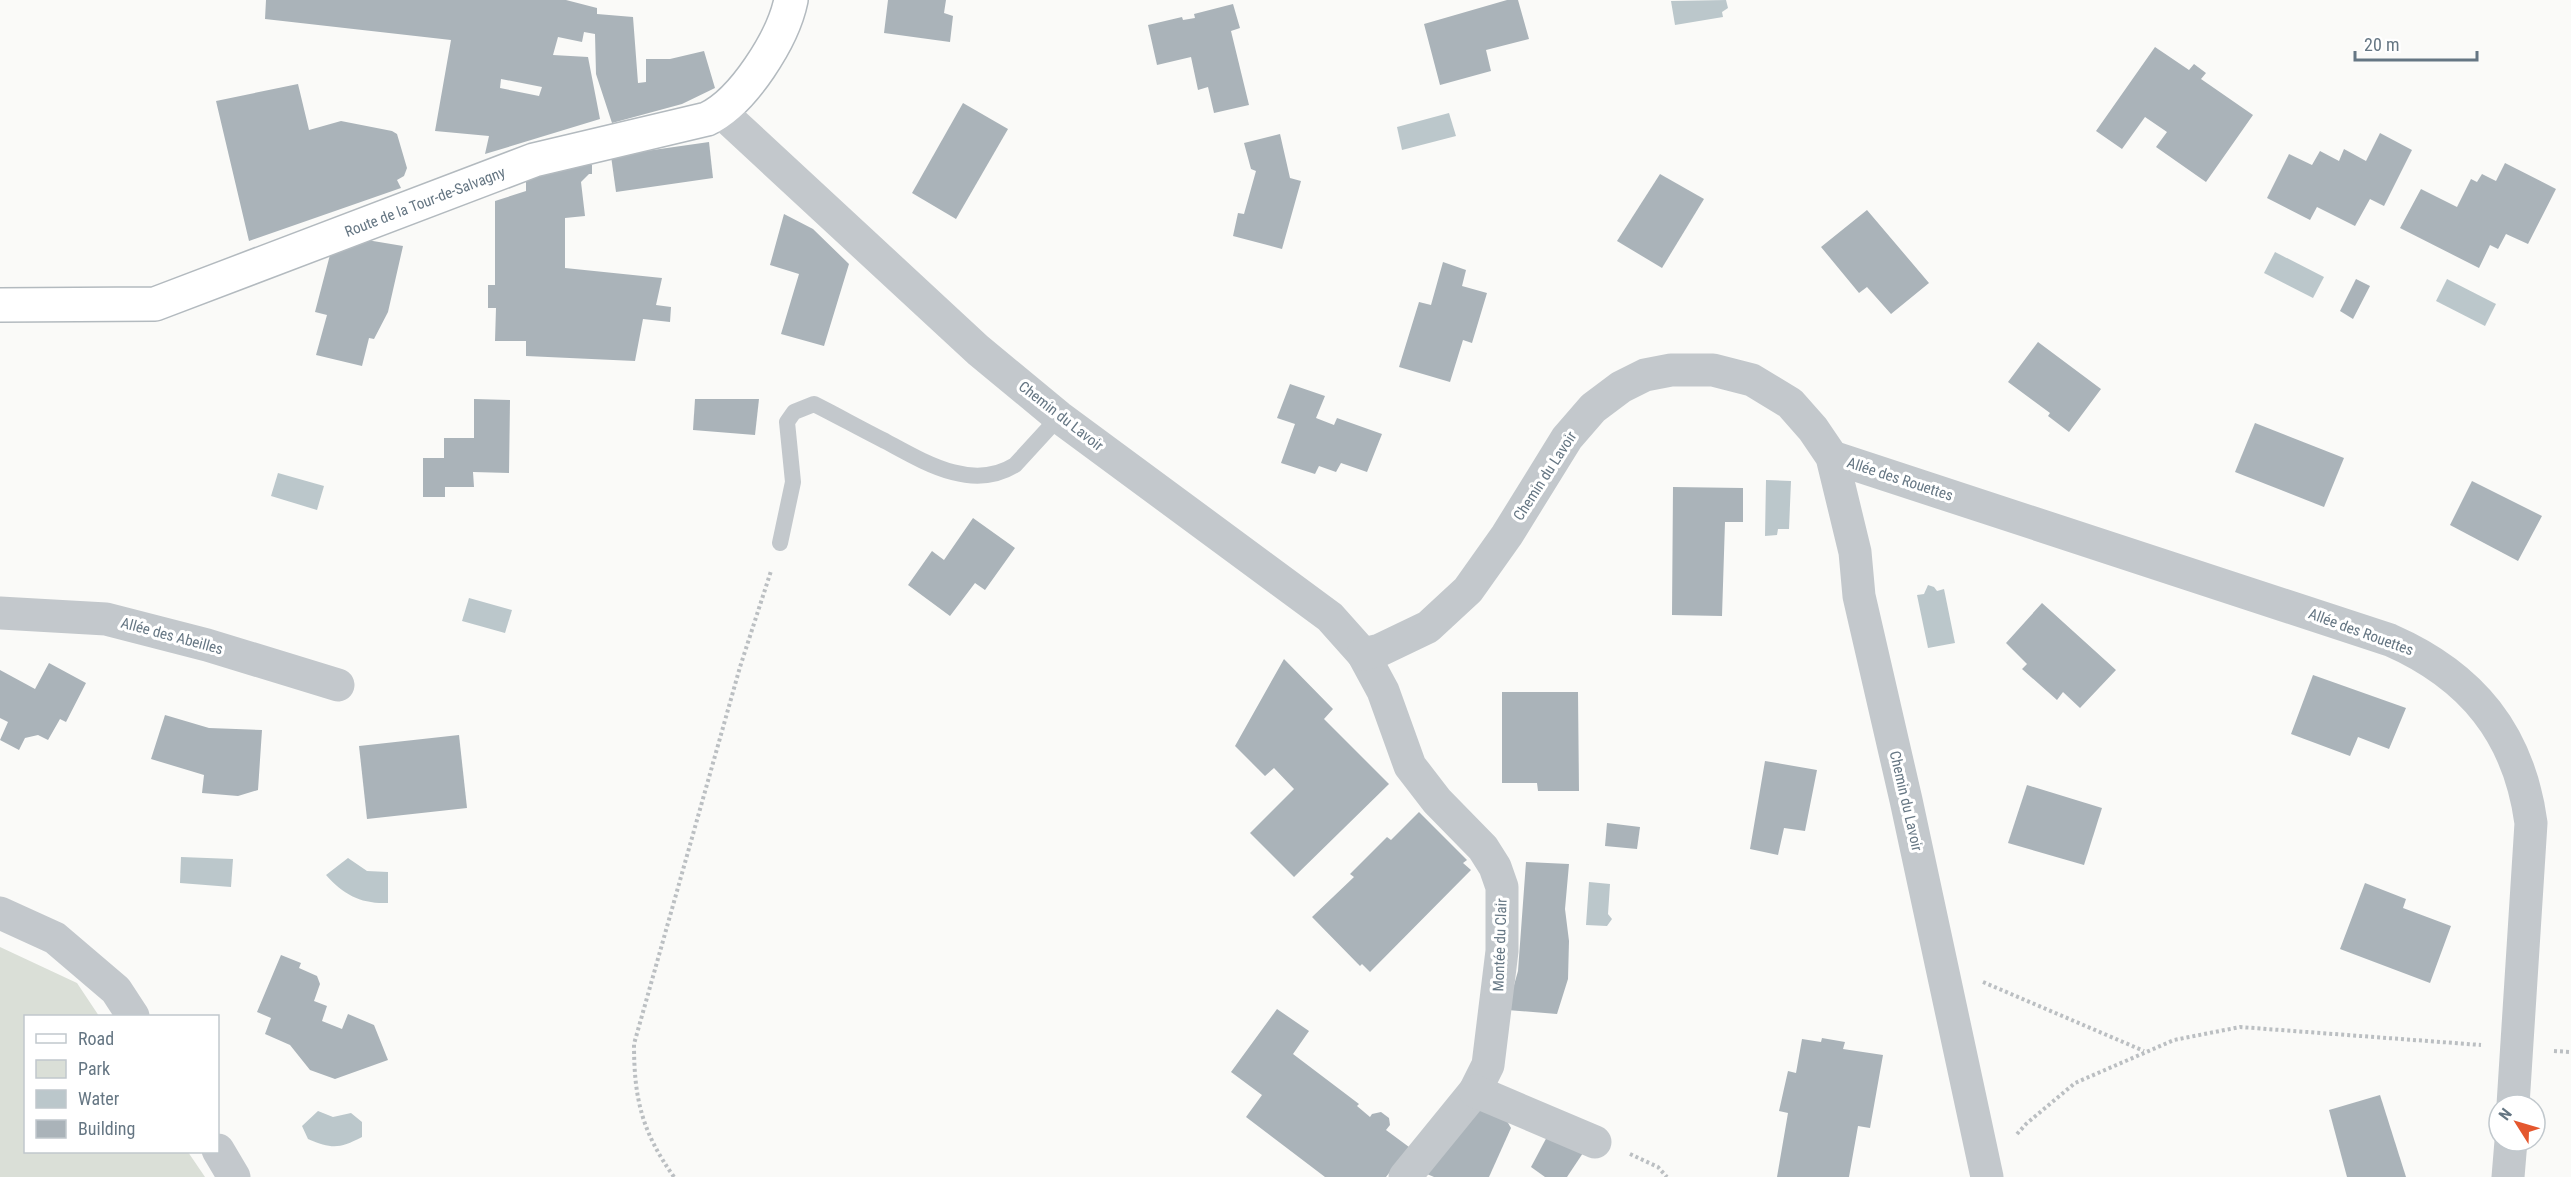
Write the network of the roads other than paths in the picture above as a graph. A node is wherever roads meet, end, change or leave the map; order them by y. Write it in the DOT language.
graph roads {
  1 [pos="790,0"];
  2 [pos="721,112"];
  3 [pos="0,306"];
  4 [pos="1059,417"];
  5 [pos="1832,457"];
  6 [pos="780,543"];
  7 [pos="0,613"];
  8 [pos="1363,654"];
  9 [pos="338,686"];
  10 [pos="0,913"];
  11 [pos="132,1015"];
  12 [pos="1475,1091"];
  13 [pos="2514,1093"];
  14 [pos="1595,1142"];
  15 [pos="219,1152"];
  16 [pos="2510,1153"];
  17 [pos="1987,1174"];
  18 [pos="234,1177"];
  19 [pos="1405,1177"];
  20 [pos="2508,1177"];
  1 -- 2 [label="street, Route de la Tour-de-Salvagny"];
  2 -- 3 [label="street, Route de la Tour-de-Salvagny"];
  2 -- 4 [label="street, Chemin du Lavoir"];
  4 -- 6 [label="lane"];
  4 -- 8 [label="street, Chemin du Lavoir"];
  5 -- 8 [label="street, Chemin du Lavoir"];
  5 -- 13 [label="street, Allée des Rouettes"];
  5 -- 17 [label="street, Chemin du Lavoir"];
  7 -- 9 [label="street, Allée des Abeilles"];
  8 -- 12 [label="street, Montée du Clair"];
  10 -- 11 [label="street"];
  12 -- 14 [label="street"];
  12 -- 19 [label="street, Montée du Clair"];
  15 -- 18 [label="street"];
  16 -- 20 [label="street"];
}
